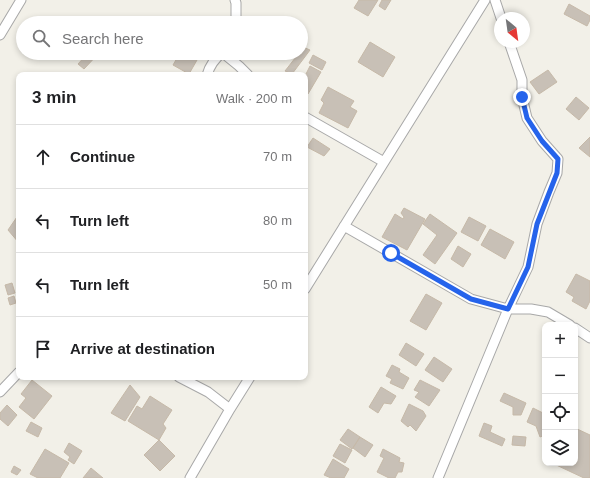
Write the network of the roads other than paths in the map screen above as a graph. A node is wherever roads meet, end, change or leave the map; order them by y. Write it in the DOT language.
graph roads {
  1 [pos="22,0"];
  2 [pos="235,0"];
  3 [pos="485,0"];
  4 [pos="495,0"];
  5 [pos="499,12"];
  6 [pos="236,16"];
  7 [pos="2,29"];
  8 [pos="511,48"];
  9 [pos="214,60"];
  10 [pos="231,60"];
  11 [pos="208,72"];
  12 [pos="245,72"];
  13 [pos="308,119"];
  14 [pos="384,162"];
  15 [pos="344,226"];
  16 [pos="308,284"];
  17 [pos="508,309"];
  18 [pos="565,322"];
  19 [pos="578,330"];
  20 [pos="590,338"];
  21 [pos="16,375"];
  22 [pos="185,380"];
  23 [pos="248,380"];
  24 [pos="0,392"];
  25 [pos="230,409"];
  26 [pos="190,478"];
  27 [pos="438,478"];
  1 -- 7 [label="street"];
  2 -- 6 [label="street"];
  3 -- 14 [label="street"];
  4 -- 5 [label="street"];
  8 -- 17 [label="street"];
  9 -- 11 [label="street"];
  10 -- 12 [label="street"];
  13 -- 14 [label="street"];
  14 -- 15 [label="street"];
  15 -- 16 [label="street"];
  15 -- 17 [label="street"];
  17 -- 18 [label="street"];
  17 -- 27 [label="street"];
  19 -- 20 [label="street"];
  21 -- 24 [label="street"];
  22 -- 25 [label="street"];
  23 -- 25 [label="street"];
  25 -- 26 [label="street"];
}
